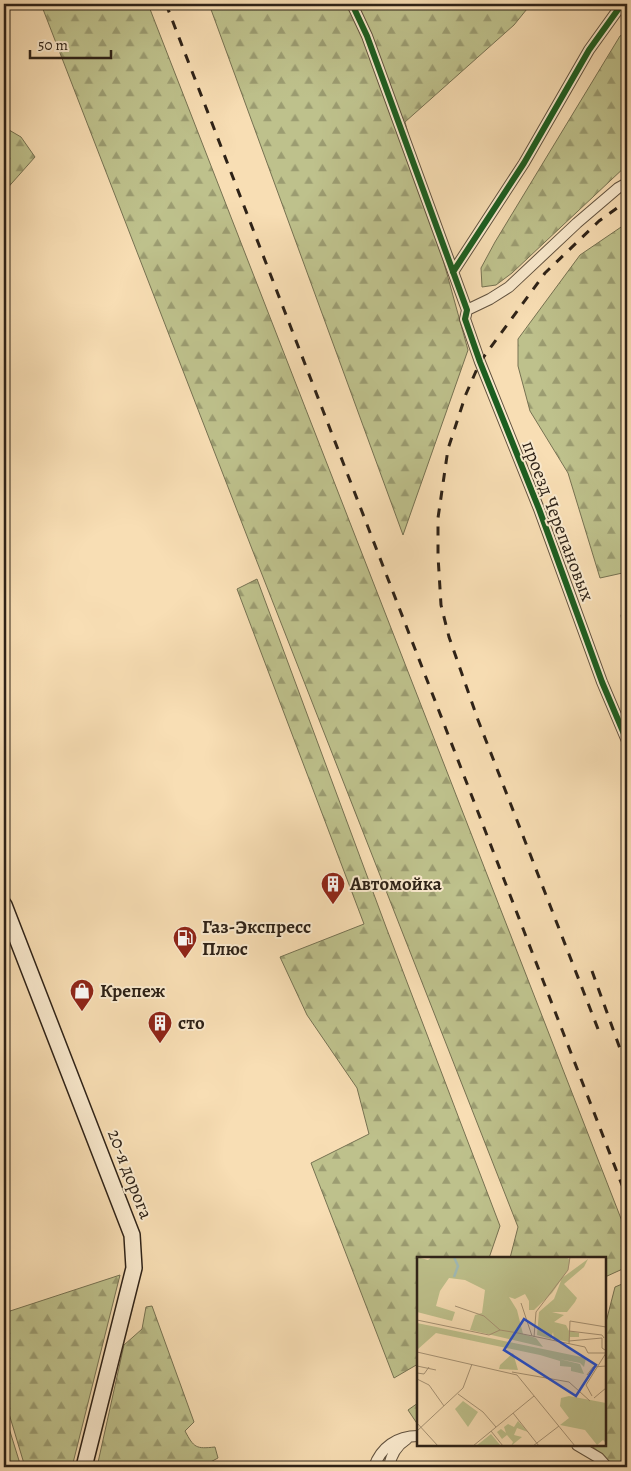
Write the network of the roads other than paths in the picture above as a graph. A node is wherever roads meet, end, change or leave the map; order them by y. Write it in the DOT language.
graph roads {
  1 [pos="352,4"];
  2 [pos="622,4"];
  3 [pos="627,182"];
  4 [pos="453,272"];
  5 [pos="467,310"];
  6 [pos="627,741"];
  7 [pos="4,905"];
  8 [pos="417,1436"];
  9 [pos="579,1446"];
  10 [pos="84,1467"];
  11 [pos="374,1467"];
  12 [pos="389,1467"];
  13 [pos="607,1467"];
  1 -- 4 [label="street, проезд Черепановых"];
  2 -- 4 [label="street"];
  3 -- 5 [label="street"];
  4 -- 5 [label="street, проезд Черепановых"];
  5 -- 6 [label="street, проезд Черепановых"];
  7 -- 10 [label="main road, 20-я дорога"];
  8 -- 11 [label="street"];
  8 -- 12 [label="street"];
  9 -- 13 [label="street"];
}
